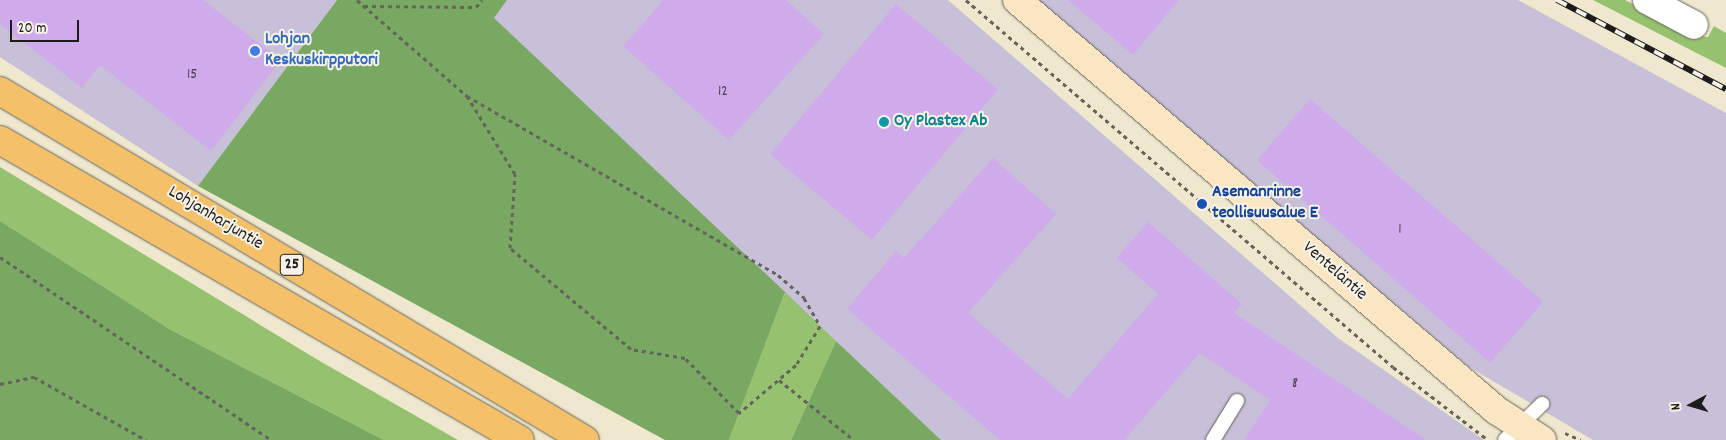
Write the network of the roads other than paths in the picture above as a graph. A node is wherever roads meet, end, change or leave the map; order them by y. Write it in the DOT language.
graph roads {
  1 [pos="1017,0"];
  2 [pos="1647,0"];
  3 [pos="1694,25"];
  4 [pos="0,91"];
  5 [pos="0,140"];
  6 [pos="1237,401"];
  7 [pos="1542,404"];
  8 [pos="1512,433"];
  9 [pos="520,440"];
  10 [pos="585,440"];
  11 [pos="1213,440"];
  12 [pos="1542,440"];
  1 -- 8 [label="street, Venteläntie"];
  2 -- 3 [label="street"];
  4 -- 10 [label="highway, Lohjanharjuntie / 25"];
  5 -- 9 [label="highway, 25"];
  6 -- 11 [label="lane"];
  7 -- 8 [label="lane"];
  8 -- 12 [label="street, Venteläntie"];
}
